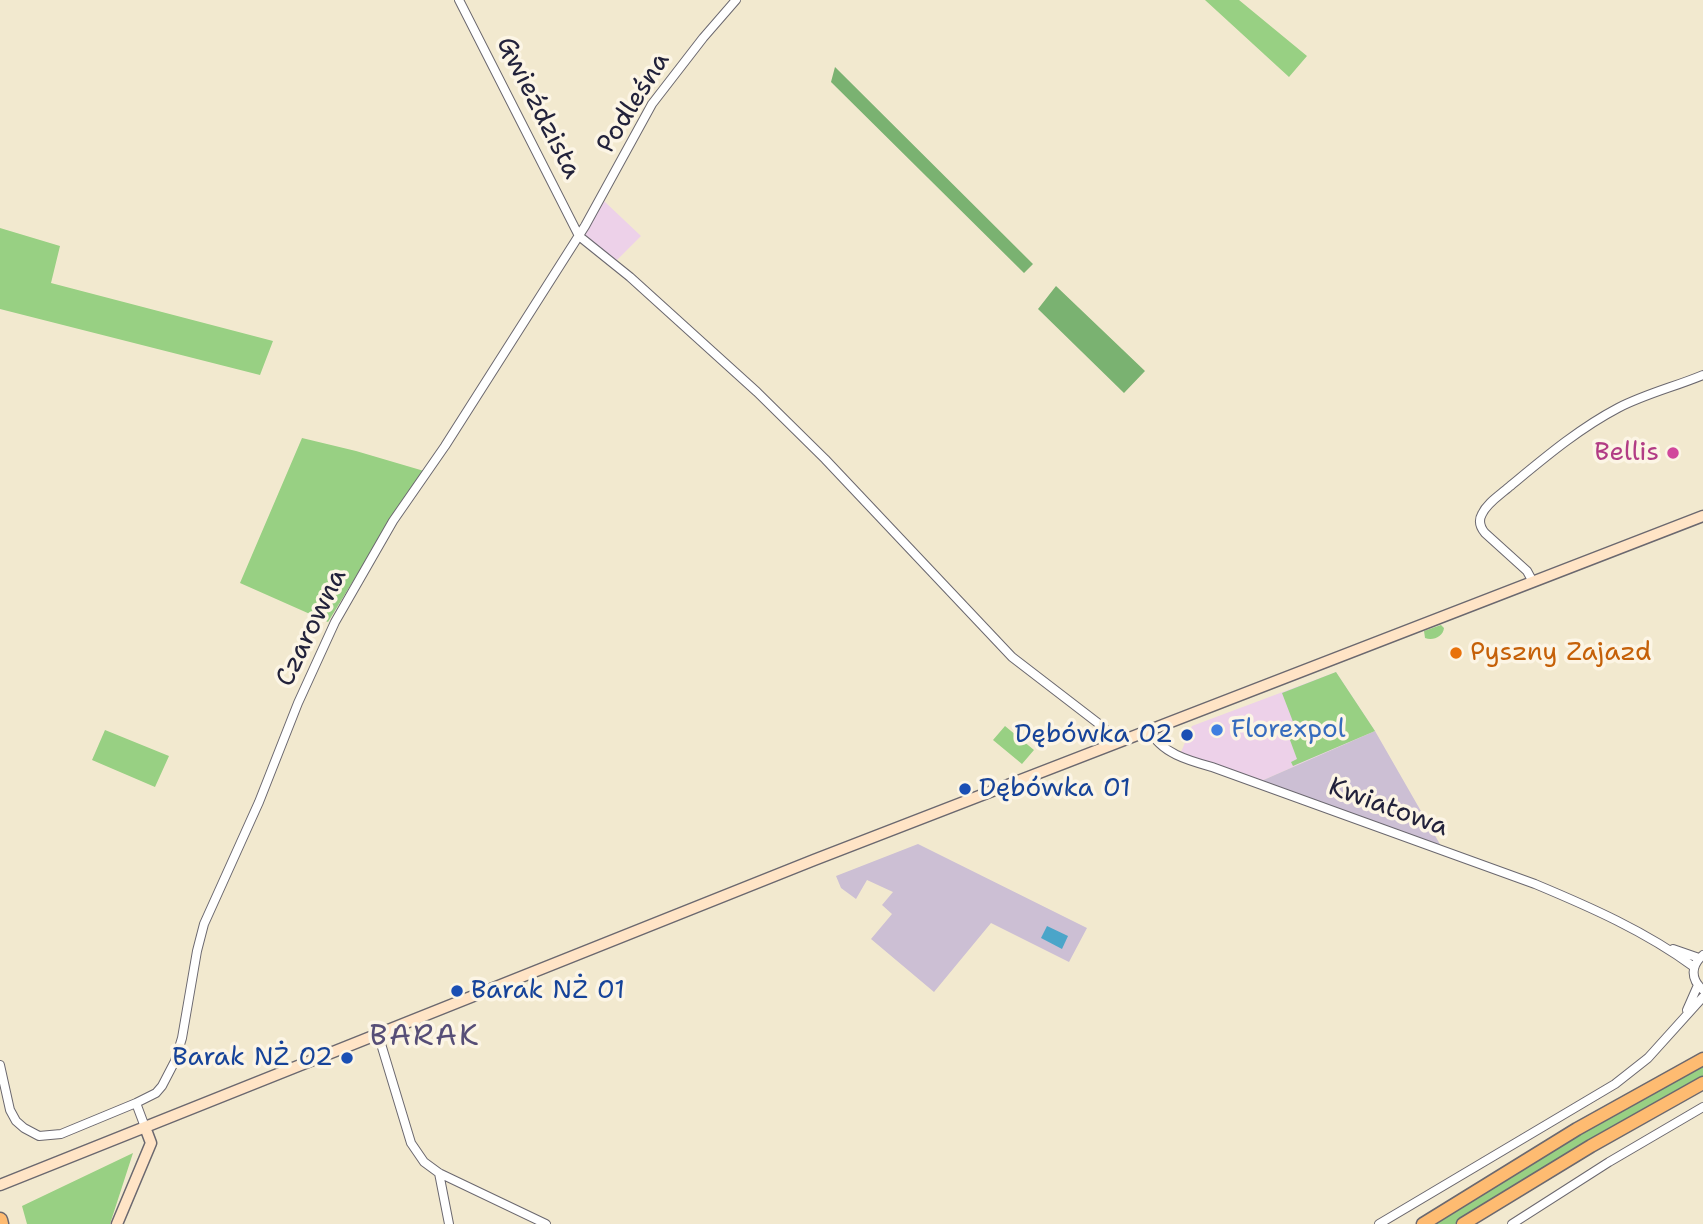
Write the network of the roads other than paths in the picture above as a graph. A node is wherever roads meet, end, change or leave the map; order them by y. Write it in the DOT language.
graph roads {
  1 [pos="459,0"];
  2 [pos="736,0"];
  3 [pos="579,236"];
  4 [pos="1703,375"];
  5 [pos="1703,516"];
  6 [pos="1533,582"];
  7 [pos="1150,730"];
  8 [pos="1116,743"];
  9 [pos="1667,948"];
  10 [pos="1701,956"];
  11 [pos="1694,967"];
  12 [pos="1700,987"];
  13 [pos="1703,997"];
  14 [pos="1685,1016"];
  15 [pos="378,1034"];
  16 [pos="1703,1059"];
  17 [pos="0,1065"];
  18 [pos="1703,1083"];
  19 [pos="136,1102"];
  20 [pos="1703,1107"];
  21 [pos="145,1127"];
  22 [pos="439,1173"];
  23 [pos="0,1185"];
  24 [pos="117,1224"];
  25 [pos="449,1224"];
  26 [pos="546,1224"];
  27 [pos="1379,1224"];
  28 [pos="1423,1224"];
  29 [pos="1463,1224"];
  30 [pos="1512,1224"];
  1 -- 3 [label="street, Gwieździsta"];
  2 -- 3 [label="street, Podleśna"];
  3 -- 8 [label="street"];
  3 -- 19 [label="street, Czarowna"];
  4 -- 6 [label="street"];
  5 -- 6 [label="street"];
  6 -- 7 [label="street"];
  7 -- 8 [label="street"];
  7 -- 9 [label="street, Kwiatowa"];
  8 -- 15 [label="street"];
  9 -- 10 [label="street"];
  9 -- 11 [label="street"];
  10 -- 11 [label="street"];
  11 -- 12 [label="street"];
  12 -- 14 [label="street"];
  13 -- 14 [label="street"];
  14 -- 27 [label="street"];
  15 -- 21 [label="street"];
  15 -- 22 [label="street"];
  16 -- 28 [label="main road"];
  17 -- 19 [label="street"];
  18 -- 29 [label="main road"];
  19 -- 21 [label="street"];
  20 -- 30 [label="street"];
  21 -- 23 [label="street"];
  21 -- 24 [label="street"];
  22 -- 25 [label="street"];
  22 -- 26 [label="street"];
}
